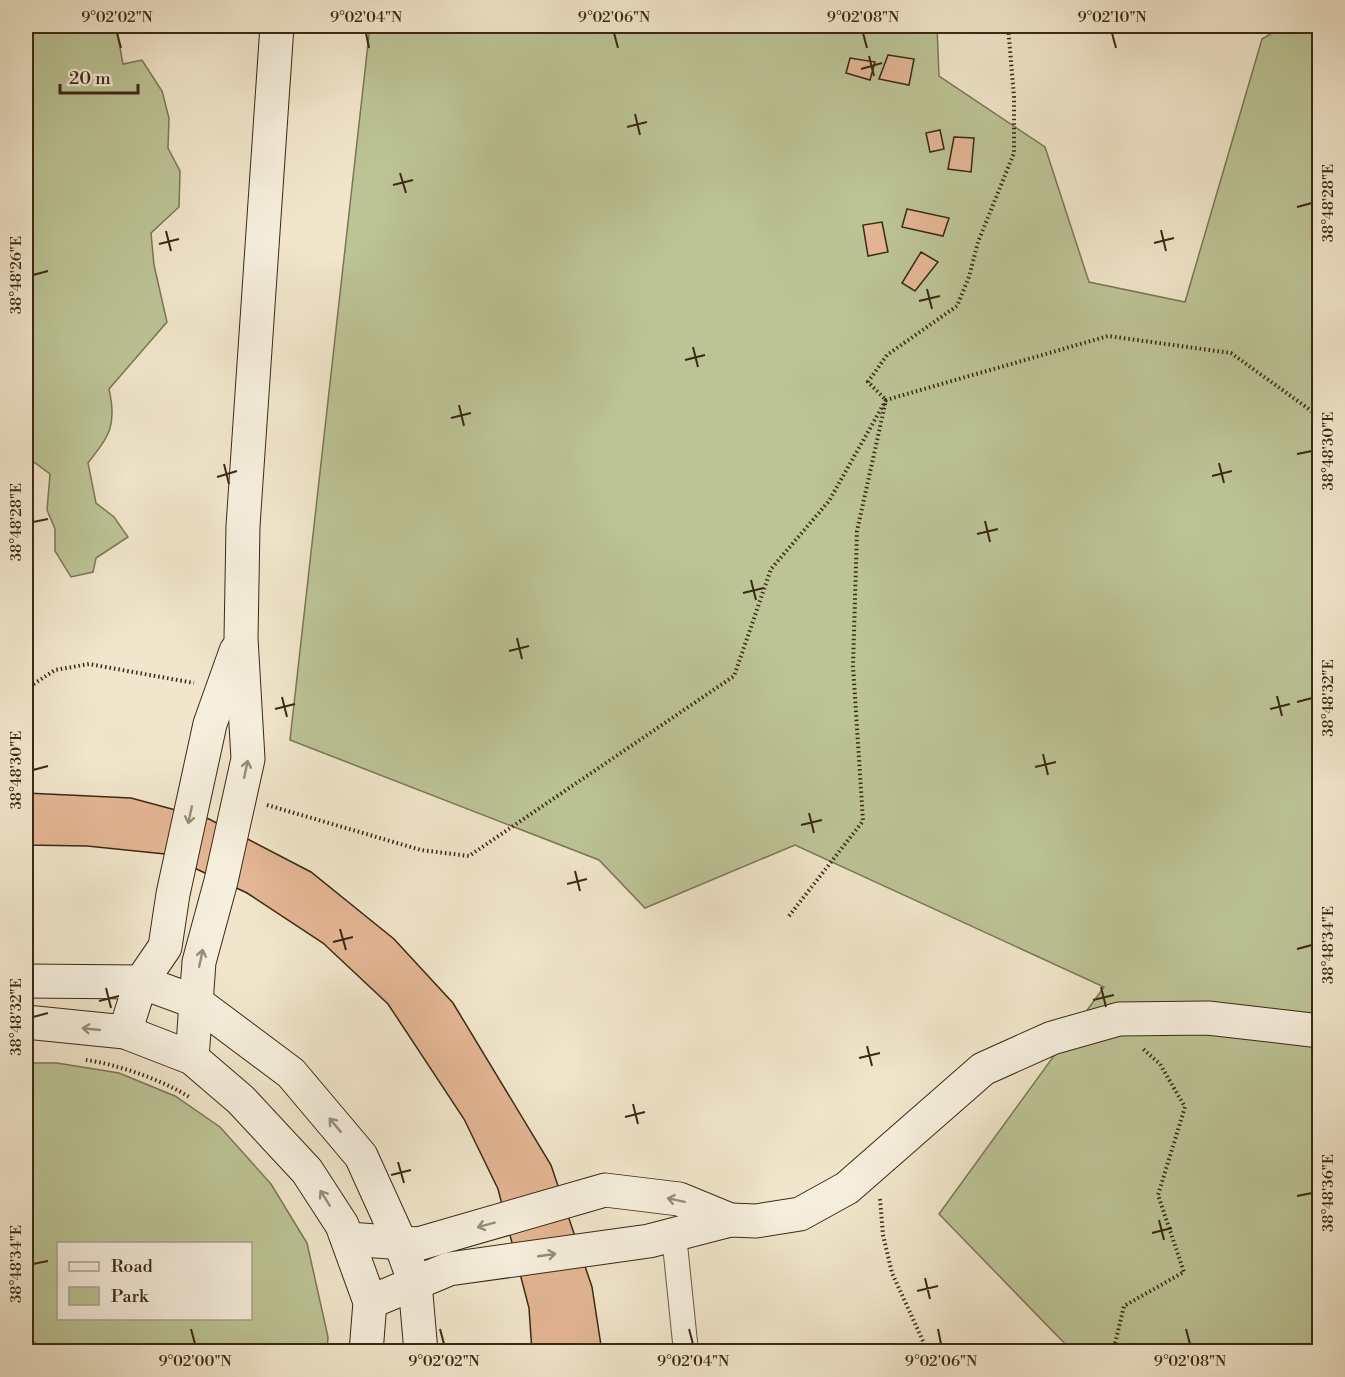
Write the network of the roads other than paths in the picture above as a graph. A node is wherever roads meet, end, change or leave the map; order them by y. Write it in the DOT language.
graph roads {
  1 [pos="277,26"];
  2 [pos="241,638"];
  3 [pos="26,981"];
  4 [pos="141,982"];
  5 [pos="196,1002"];
  6 [pos="26,1022"];
  7 [pos="1320,1031"];
  8 [pos="125,1032"];
  9 [pos="192,1058"];
  10 [pos="730,1220"];
  11 [pos="674,1234"];
  12 [pos="348,1239"];
  13 [pos="400,1242"];
  14 [pos="415,1283"];
  15 [pos="370,1302"];
  16 [pos="366,1352"];
  17 [pos="421,1352"];
  18 [pos="686,1352"];
  1 -- 2 [label="main road"];
  2 -- 4 [label="main road, one-way"];
  5 -- 2 [label="main road, one-way"];
  3 -- 4 [label="main road"];
  4 -- 5 [label="main road"];
  4 -- 8 [label="main road"];
  5 -- 9 [label="main road"];
  13 -- 5 [label="main road, one-way"];
  8 -- 6 [label="main road, one-way"];
  7 -- 10 [label="main road"];
  8 -- 9 [label="main road"];
  12 -- 9 [label="main road, one-way"];
  10 -- 11 [label="main road"];
  10 -- 13 [label="main road, one-way"];
  14 -- 11 [label="main road, one-way"];
  11 -- 18 [label="street"];
  12 -- 13 [label="main road"];
  12 -- 15 [label="main road"];
  13 -- 14 [label="main road"];
  14 -- 15 [label="main road"];
  14 -- 17 [label="main road"];
  15 -- 16 [label="main road"];
}
